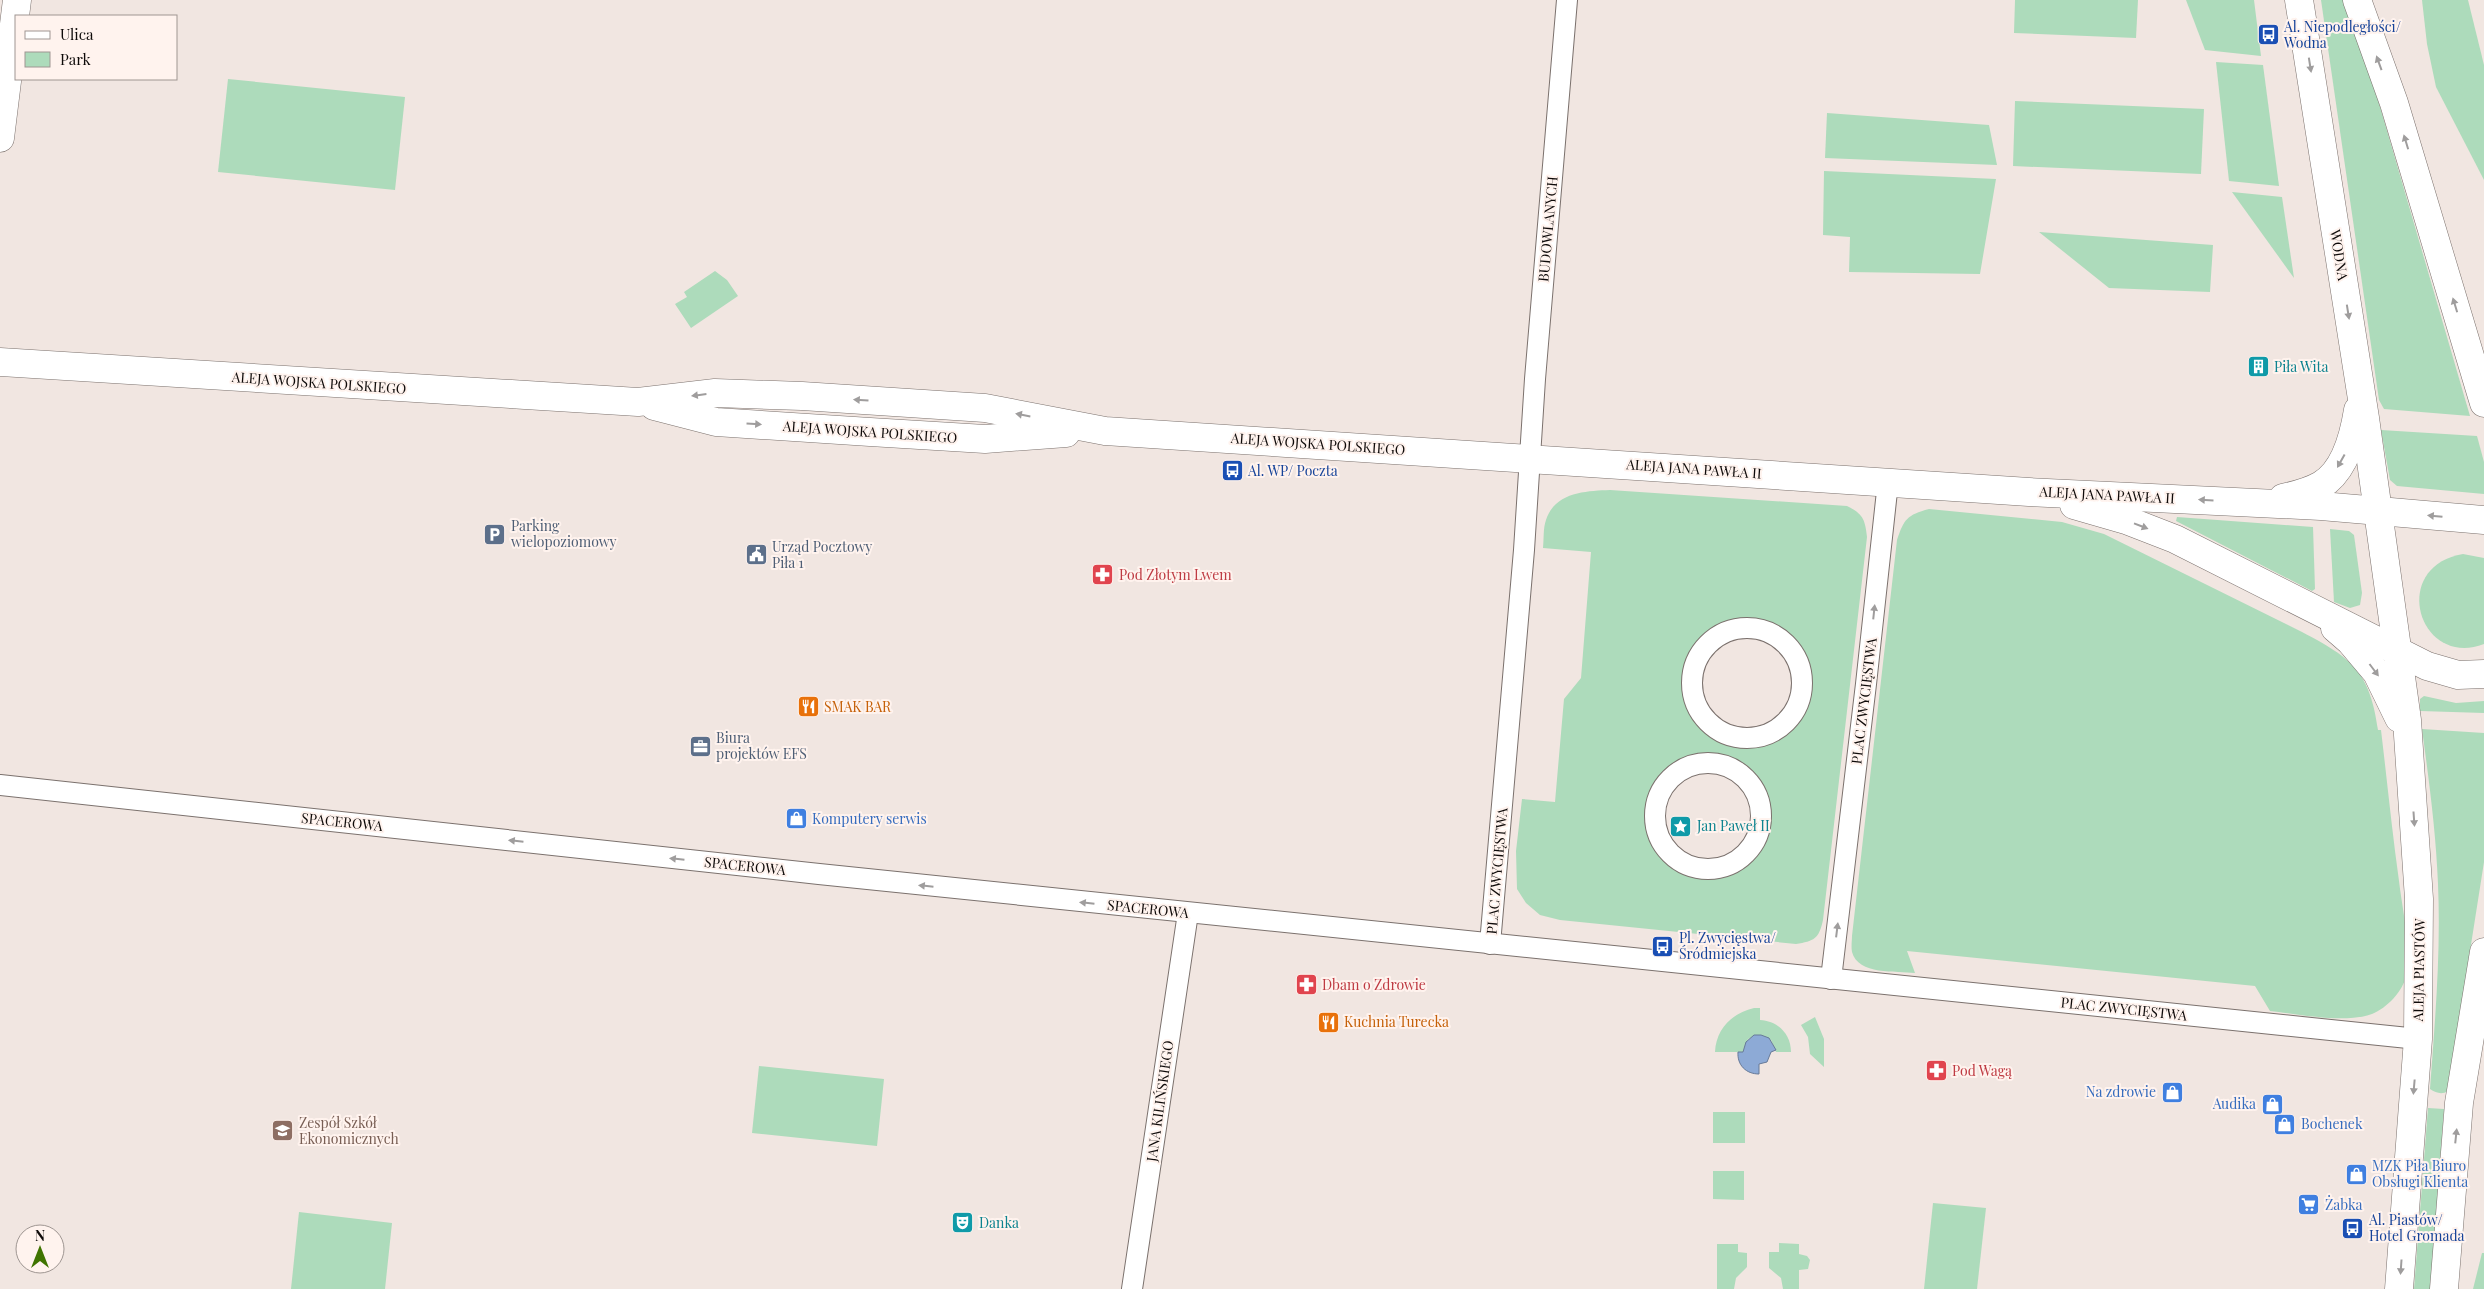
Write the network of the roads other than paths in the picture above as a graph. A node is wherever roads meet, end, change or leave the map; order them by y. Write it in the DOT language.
graph roads {
  1 [pos="17,0"];
  2 [pos="1567,0"];
  3 [pos="2299,0"];
  4 [pos="2357,0"];
  5 [pos="15,15"];
  6 [pos="15,16"];
  7 [pos="0,138"];
  8 [pos="2469,351"];
  9 [pos="0,362"];
  10 [pos="2359,381"];
  11 [pos="2484,385"];
  12 [pos="2484,403"];
  13 [pos="1531,458"];
  14 [pos="1888,482"];
  15 [pos="2029,492"];
  16 [pos="2254,503"];
  17 [pos="2379,511"];
  18 [pos="2484,520"];
  19 [pos="2301,601"];
  20 [pos="2398,651"];
  21 [pos="2484,674"];
  22 [pos="1744,738"];
  23 [pos="2411,770"];
  24 [pos="0,785"];
  25 [pos="1728,864"];
  26 [pos="1188,913"];
  27 [pos="1490,944"];
  28 [pos="2484,952"];
  29 [pos="1831,979"];
  30 [pos="2418,1039"];
  31 [pos="2476,1048"];
  32 [pos="1132,1289"];
  33 [pos="2399,1289"];
  34 [pos="2444,1289"];
  1 -- 5 [label="main road"];
  2 -- 13 [label="street, BUDOWLANYCH"];
  3 -- 10 [label="main road, WODNA, one-way"];
  8 -- 4 [label="main road, one-way"];
  6 -- 7 [label="main road"];
  8 -- 11 [label="main road"];
  8 -- 12 [label="main road"];
  9 -- 13 [label="main road, ALEJA WOJSKA POLSKIEGO"];
  10 -- 16 [label="main road, one-way"];
  10 -- 17 [label="main road, WODNA"];
  13 -- 14 [label="main road, ALEJA JANA PAWŁA II"];
  13 -- 27 [label="street, PLAC ZWYCIĘSTWA"];
  14 -- 15 [label="main road"];
  29 -- 14 [label="street, PLAC ZWYCIĘSTWA, one-way"];
  16 -- 15 [label="main road, ALEJA JANA PAWŁA II, one-way"];
  15 -- 19 [label="main road, ALEJA JANA PAWŁA II, one-way"];
  16 -- 17 [label="main road, ALEJA JANA PAWŁA II"];
  18 -- 17 [label="main road, ALEJA JANA PAWŁA II, one-way"];
  17 -- 20 [label="main road, WODNA"];
  19 -- 20 [label="main road, ALEJA JANA PAWŁA II"];
  19 -- 23 [label="main road, one-way"];
  20 -- 21 [label="main road, ALEJA JANA PAWŁA II"];
  20 -- 23 [label="main road, ALEJA PIASTÓW"];
  22 -- 22 [label="street"];
  23 -- 30 [label="main road, ALEJA PIASTÓW, one-way"];
  26 -- 24 [label="street, SPACEROWA, one-way"];
  25 -- 25 [label="street"];
  26 -- 27 [label="street, SPACEROWA"];
  26 -- 32 [label="street, JANA KILIŃSKIEGO"];
  27 -- 29 [label="street, PLAC ZWYCIĘSTWA"];
  28 -- 31 [label="main road"];
  29 -- 30 [label="street, PLAC ZWYCIĘSTWA"];
  30 -- 33 [label="main road, ALEJA PIASTÓW, one-way"];
  34 -- 31 [label="main road, one-way"];
}
